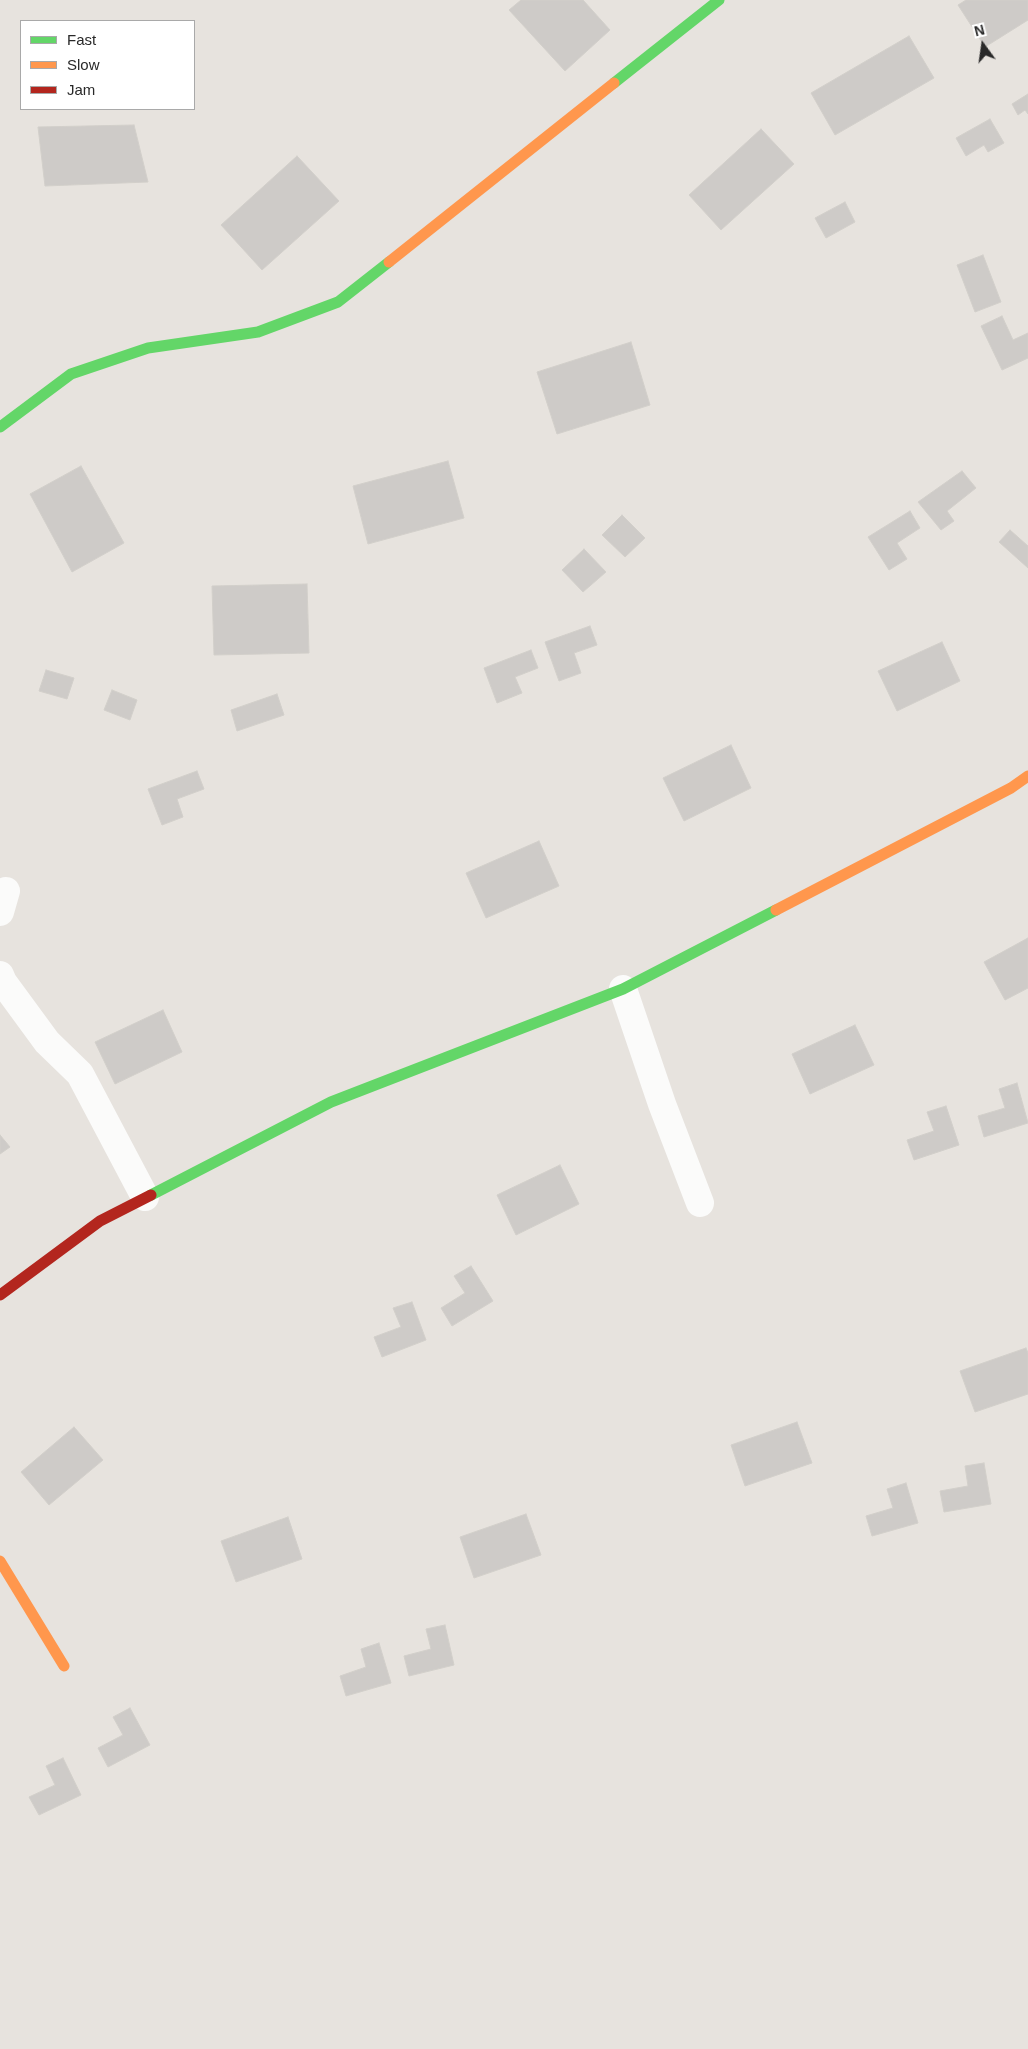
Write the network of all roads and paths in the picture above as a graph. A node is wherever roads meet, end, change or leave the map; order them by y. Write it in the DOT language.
graph roads {
  1 [pos="719,0"];
  2 [pos="0,427"];
  3 [pos="1028,776"];
  4 [pos="0,974"];
  5 [pos="623,989"];
  6 [pos="145,1197"];
  7 [pos="700,1203"];
  8 [pos="0,1295"];
  9 [pos="0,1561"];
  10 [pos="64,1666"];
  1 -- 2 [label="street"];
  3 -- 5 [label="street"];
  4 -- 6 [label="street"];
  5 -- 6 [label="street"];
  5 -- 7 [label="street"];
  6 -- 8 [label="street"];
  9 -- 10 [label="street"];
}
